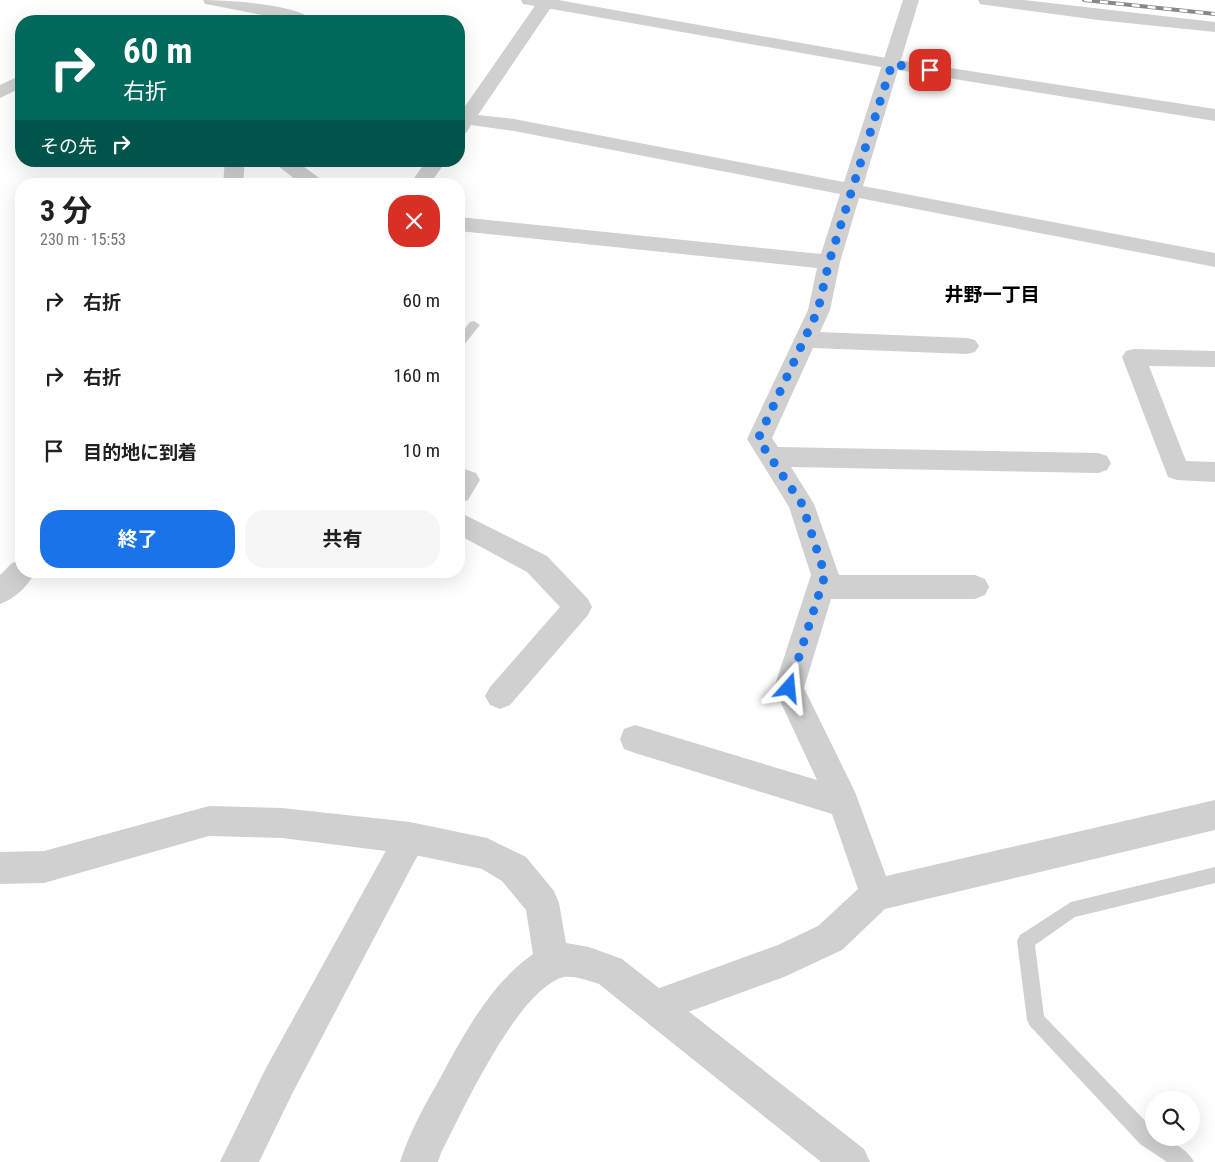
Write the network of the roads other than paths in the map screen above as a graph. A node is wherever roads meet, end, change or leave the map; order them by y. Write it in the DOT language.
graph roads {
  1 [pos="211,0"];
  2 [pos="911,0"];
  3 [pos="986,0"];
  4 [pos="541,1"];
  5 [pos="288,15"];
  6 [pos="1215,27"];
  7 [pos="892,64"];
  8 [pos="0,73"];
  9 [pos="15,78"];
  10 [pos="15,83"];
  11 [pos="0,92"];
  12 [pos="1215,115"];
  13 [pos="465,116"];
  14 [pos="465,122"];
  15 [pos="291,167"];
  16 [pos="432,167"];
  17 [pos="306,178"];
  18 [pos="424,178"];
  19 [pos="852,191"];
  20 [pos="465,225"];
  21 [pos="1215,260"];
  22 [pos="829,262"];
  23 [pos="474,325"];
  24 [pos="465,336"];
  25 [pos="805,339"];
  26 [pos="967,346"];
  27 [pos="1215,359"];
  28 [pos="770,457"];
  29 [pos="1098,463"];
  30 [pos="1215,472"];
  31 [pos="465,526"];
  32 [pos="15,578"];
  33 [pos="822,586"];
  34 [pos="975,587"];
  35 [pos="0,592"];
  36 [pos="500,696"];
  37 [pos="635,739"];
  38 [pos="844,803"];
  39 [pos="1215,816"];
  40 [pos="410,838"];
  41 [pos="0,868"];
  42 [pos="1215,875"];
  43 [pos="876,895"];
  44 [pos="552,963"];
  45 [pos="655,1006"];
  46 [pos="239,1162"];
  47 [pos="418,1162"];
  48 [pos="851,1162"];
  49 [pos="1184,1162"];
  1 -- 5 [label="street"];
  2 -- 7 [label="street"];
  3 -- 6 [label="street"];
  4 -- 7 [label="street"];
  4 -- 13 [label="street"];
  7 -- 12 [label="street"];
  7 -- 19 [label="street"];
  8 -- 9 [label="street"];
  10 -- 11 [label="street"];
  14 -- 19 [label="street"];
  15 -- 17 [label="street"];
  16 -- 18 [label="street"];
  19 -- 21 [label="street"];
  19 -- 22 [label="street"];
  20 -- 22 [label="street"];
  22 -- 25 [label="street"];
  23 -- 24 [label="lane"];
  25 -- 26 [label="street"];
  25 -- 28 [label="street"];
  27 -- 30 [label="street"];
  28 -- 29 [label="street"];
  28 -- 33 [label="street"];
  31 -- 36 [label="street"];
  32 -- 35 [label="street"];
  33 -- 34 [label="street"];
  33 -- 38 [label="street"];
  37 -- 38 [label="street"];
  38 -- 43 [label="street"];
  39 -- 43 [label="street"];
  40 -- 41 [label="street"];
  40 -- 44 [label="street"];
  40 -- 46 [label="street"];
  42 -- 49 [label="lane"];
  43 -- 45 [label="street"];
  44 -- 45 [label="street"];
  44 -- 47 [label="street"];
  45 -- 48 [label="street"];
}
